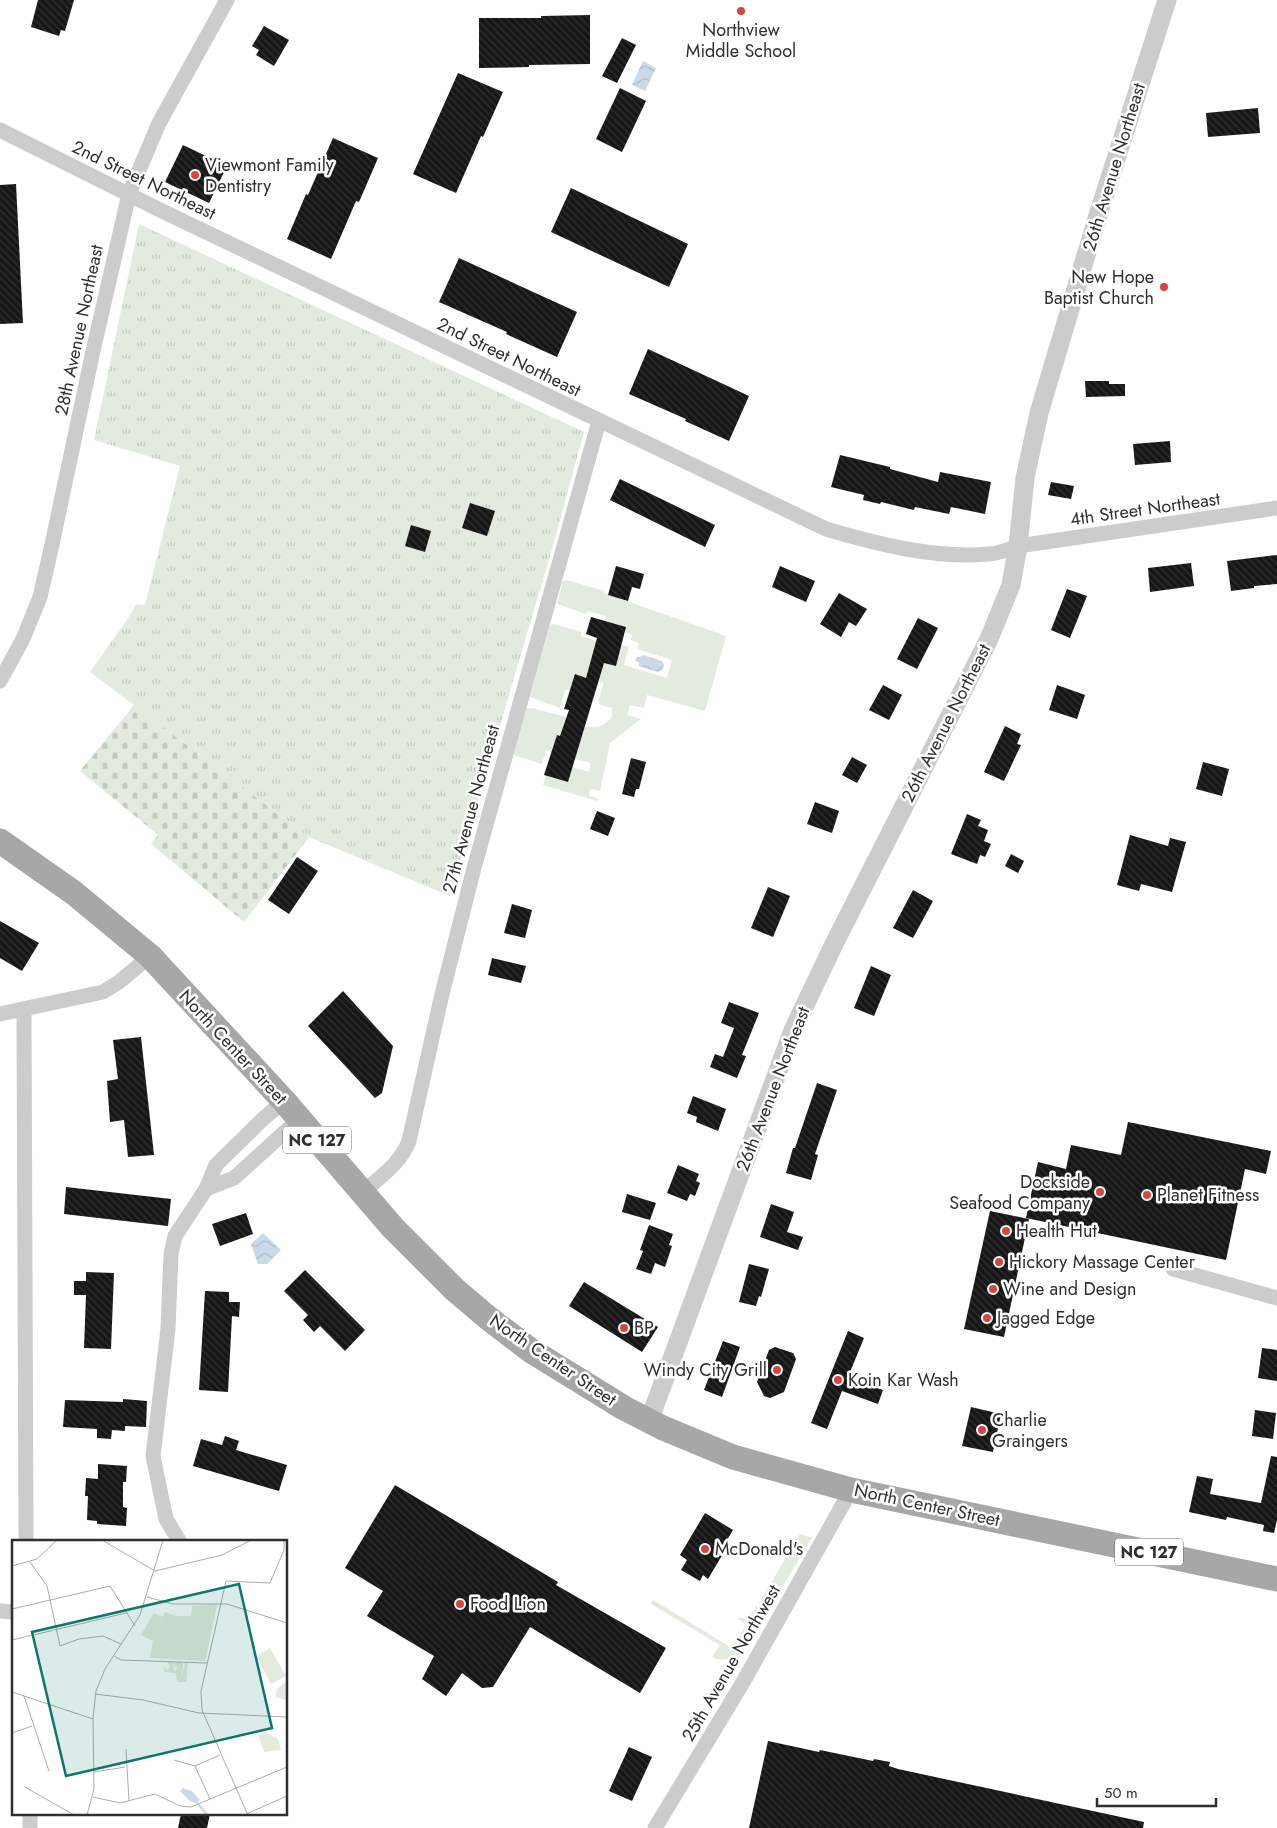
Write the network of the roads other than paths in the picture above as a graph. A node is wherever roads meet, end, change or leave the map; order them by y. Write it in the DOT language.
graph roads {
  1 [pos="227,0"];
  2 [pos="1167,0"];
  3 [pos="0,130"];
  4 [pos="130,194"];
  5 [pos="599,421"];
  6 [pos="1277,508"];
  7 [pos="1018,546"];
  8 [pos="0,681"];
  9 [pos="0,841"];
  10 [pos="150,956"];
  11 [pos="24,1009"];
  12 [pos="0,1014"];
  13 [pos="291,1110"];
  14 [pos="216,1165"];
  15 [pos="234,1178"];
  16 [pos="206,1189"];
  17 [pos="362,1193"];
  18 [pos="1173,1269"];
  19 [pos="1277,1298"];
  20 [pos="649,1421"];
  21 [pos="851,1490"];
  22 [pos="26,1540"];
  23 [pos="179,1540"];
  24 [pos="1277,1579"];
  25 [pos="655,1828"];
  1 -- 4 [label="street, 28th Avenue Northeast"];
  2 -- 7 [label="street, 26th Avenue Northeast"];
  3 -- 4 [label="street, 2nd Street Northeast"];
  4 -- 5 [label="street, 2nd Street Northeast"];
  4 -- 8 [label="street, 28th Avenue Northeast"];
  5 -- 7 [label="street, 2nd Street Northeast"];
  5 -- 17 [label="street, 27th Avenue Northeast"];
  6 -- 7 [label="street, 4th Street Northeast"];
  7 -- 20 [label="street, 26th Avenue Northeast"];
  9 -- 10 [label="main road, North Center Street / NC 127"];
  10 -- 11 [label="street"];
  10 -- 13 [label="main road, North Center Street / NC 127"];
  11 -- 12 [label="street"];
  11 -- 22 [label="street"];
  13 -- 14 [label="street"];
  13 -- 15 [label="street"];
  13 -- 17 [label="main road, North Center Street / NC 127"];
  14 -- 15 [label="street"];
  14 -- 16 [label="street"];
  15 -- 16 [label="street"];
  16 -- 23 [label="street"];
  17 -- 20 [label="main road, North Center Street / NC 127"];
  18 -- 19 [label="street"];
  20 -- 21 [label="main road, North Center Street / NC 127"];
  21 -- 24 [label="main road, North Center Street / NC 127"];
  21 -- 25 [label="street, 25th Avenue Northwest"];
}
